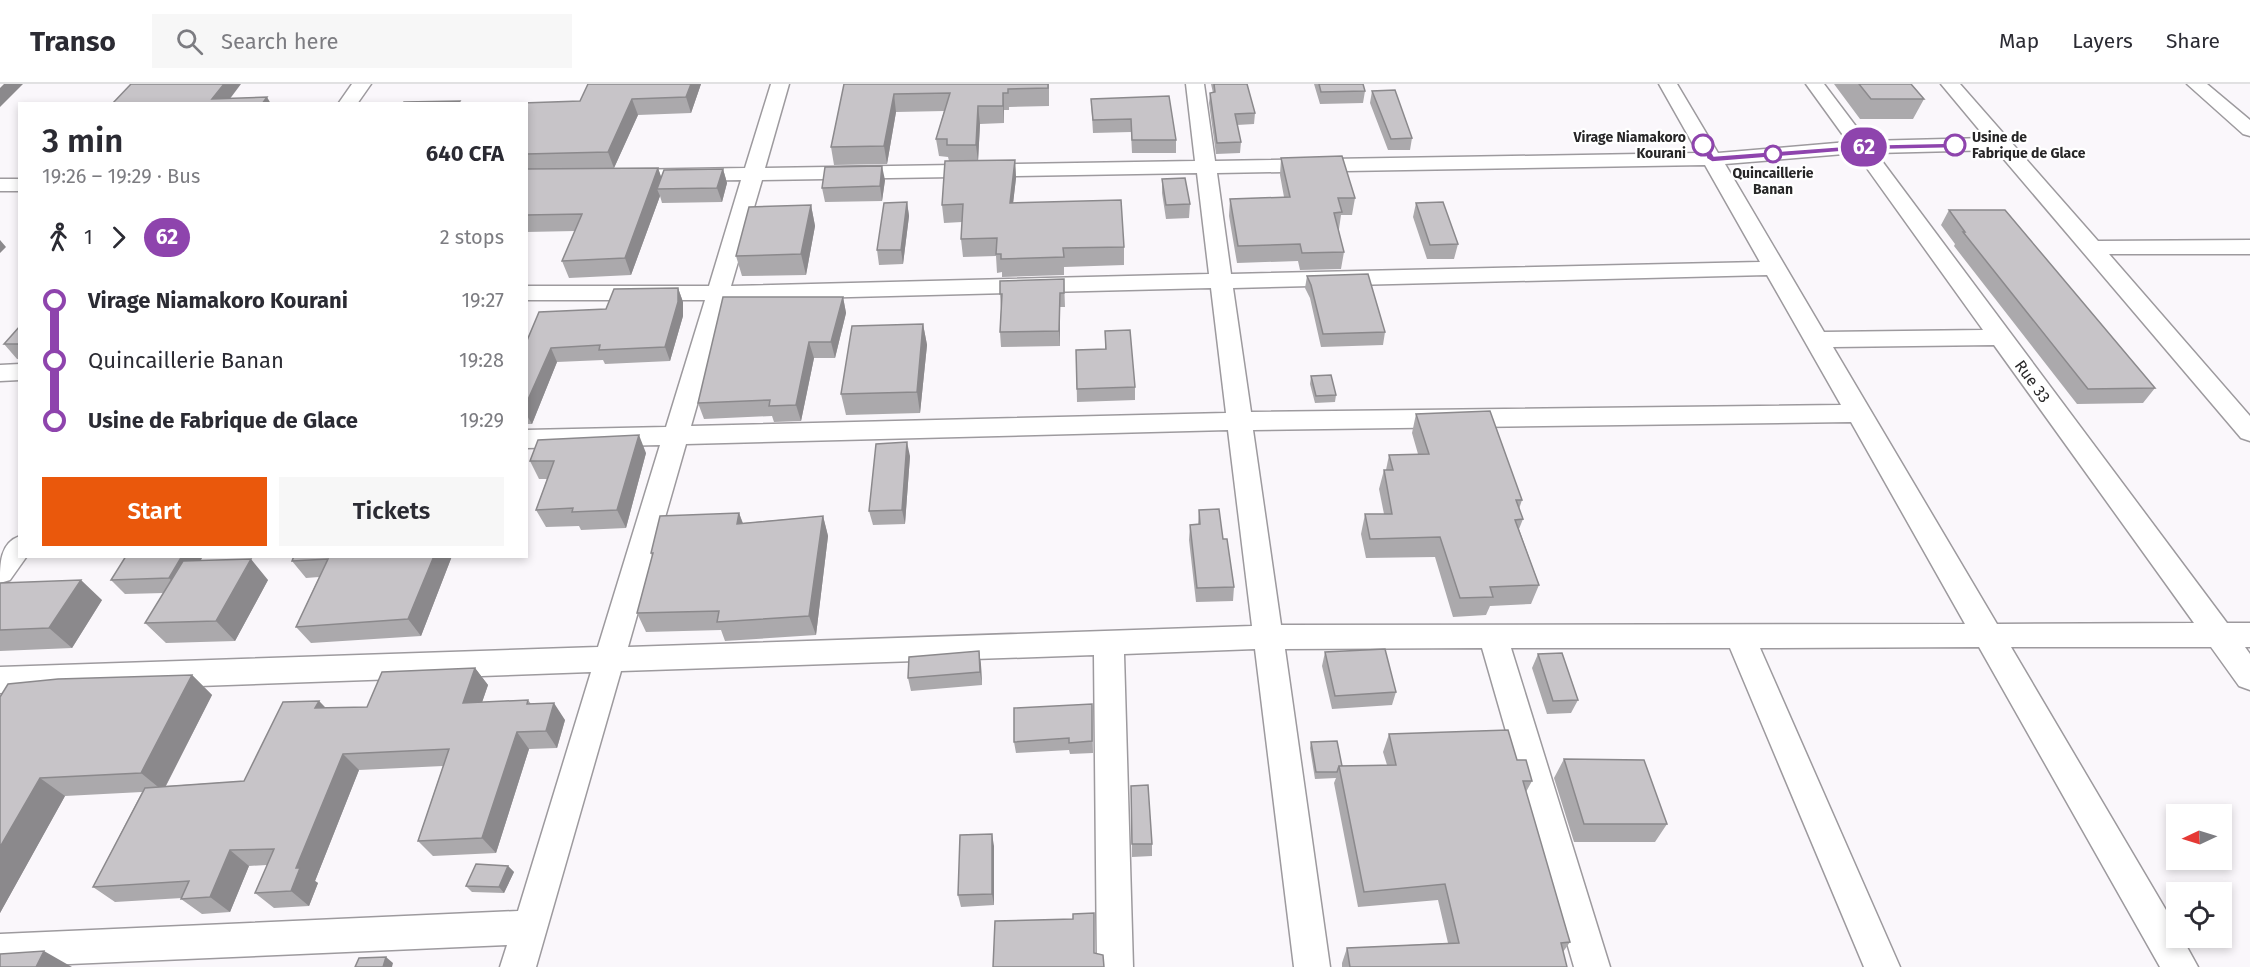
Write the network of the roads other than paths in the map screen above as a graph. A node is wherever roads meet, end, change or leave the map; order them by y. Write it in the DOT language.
graph roads {
  1 [pos="362,84"];
  2 [pos="780,84"];
  3 [pos="1196,84"];
  4 [pos="1668,84"];
  5 [pos="1815,84"];
  6 [pos="1950,84"];
  7 [pos="2196,84"];
  8 [pos="348,102"];
  9 [pos="2250,130"];
  10 [pos="2002,144"];
  11 [pos="1862,147"];
  12 [pos="1712,159"];
  13 [pos="1206,167"];
  14 [pos="754,173"];
  15 [pos="598,176"];
  16 [pos="0,185"];
  17 [pos="18,185"];
  18 [pos="2250,247"];
  19 [pos="2091,248"];
  20 [pos="1774,268"];
  21 [pos="1222,281"];
  22 [pos="528,293"];
  23 [pos="719,293"];
  24 [pos="2000,337"];
  25 [pos="1816,340"];
  26 [pos="18,372"];
  27 [pos="0,373"];
  28 [pos="1859,413"];
  29 [pos="1240,422"];
  30 [pos="2250,432"];
  31 [pos="676,436"];
  32 [pos="528,439"];
  33 [pos="18,549"];
  34 [pos="0,572"];
  35 [pos="2219,635"];
  36 [pos="2250,635"];
  37 [pos="1740,636"];
  38 [pos="1988,636"];
  39 [pos="1269,637"];
  40 [pos="1494,637"];
  41 [pos="1109,643"];
  42 [pos="609,660"];
  43 [pos="2250,677"];
  44 [pos="9,680"];
  45 [pos="0,706"];
  46 [pos="530,927"];
  47 [pos="0,951"];
  48 [pos="518,967"];
  49 [pos="1115,967"];
  50 [pos="1312,967"];
  51 [pos="1592,967"];
  52 [pos="1882,967"];
  53 [pos="2180,967"];
  1 -- 8 [label="street"];
  2 -- 14 [label="street"];
  3 -- 13 [label="street"];
  4 -- 12 [label="street"];
  5 -- 11 [label="street, Rue 33"];
  6 -- 10 [label="street"];
  7 -- 9 [label="street"];
  10 -- 11 [label="street"];
  10 -- 19 [label="street"];
  11 -- 12 [label="street"];
  11 -- 24 [label="street, Rue 33"];
  12 -- 13 [label="street"];
  12 -- 20 [label="street"];
  13 -- 14 [label="street"];
  13 -- 21 [label="street"];
  14 -- 15 [label="street"];
  14 -- 23 [label="street"];
  16 -- 17 [label="street"];
  18 -- 19 [label="street"];
  19 -- 30 [label="street"];
  20 -- 21 [label="street"];
  20 -- 25 [label="street"];
  21 -- 23 [label="street"];
  21 -- 29 [label="street"];
  22 -- 23 [label="street"];
  23 -- 31 [label="street"];
  24 -- 25 [label="street"];
  24 -- 35 [label="street, Rue 33"];
  25 -- 28 [label="street"];
  26 -- 27 [label="street"];
  28 -- 29 [label="street"];
  28 -- 38 [label="street"];
  29 -- 31 [label="street"];
  29 -- 39 [label="street"];
  31 -- 32 [label="street"];
  31 -- 42 [label="street"];
  33 -- 34 [label="street"];
  35 -- 36 [label="street"];
  35 -- 38 [label="street"];
  35 -- 43 [label="street, Rue 33"];
  37 -- 38 [label="street"];
  37 -- 40 [label="street"];
  37 -- 52 [label="street"];
  38 -- 53 [label="street"];
  39 -- 40 [label="street"];
  39 -- 41 [label="street"];
  39 -- 50 [label="street"];
  40 -- 51 [label="street"];
  41 -- 42 [label="street"];
  41 -- 49 [label="street"];
  42 -- 44 [label="street"];
  42 -- 46 [label="street"];
  44 -- 45 [label="street"];
  46 -- 47 [label="street"];
  46 -- 48 [label="street"];
}
